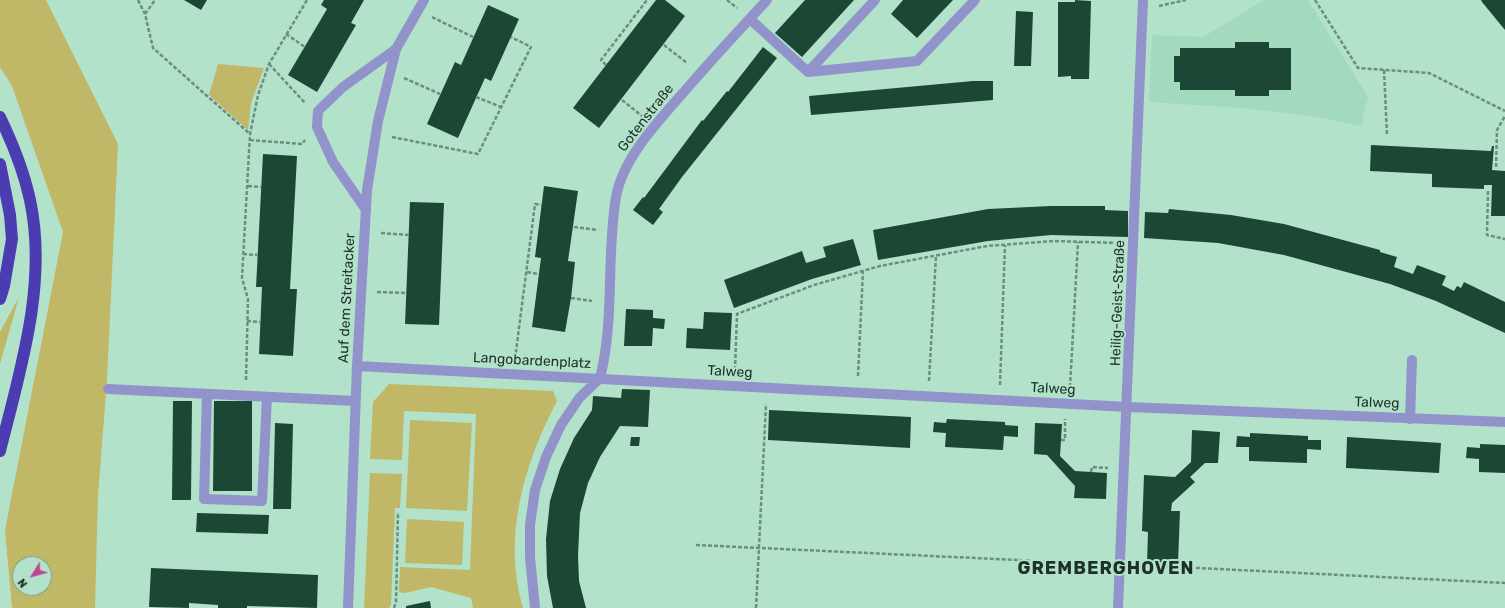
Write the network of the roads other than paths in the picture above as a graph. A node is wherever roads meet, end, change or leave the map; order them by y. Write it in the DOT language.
graph roads {
  1 [pos="424,0"];
  2 [pos="767,0"];
  3 [pos="875,0"];
  4 [pos="975,0"];
  5 [pos="1143,5"];
  6 [pos="750,19"];
  7 [pos="396,49"];
  8 [pos="808,72"];
  9 [pos="0,117"];
  10 [pos="0,164"];
  11 [pos="366,210"];
  12 [pos="0,299"];
  13 [pos="1412,360"];
  14 [pos="356,366"];
  15 [pos="600,378"];
  16 [pos="108,389"];
  17 [pos="207,394"];
  18 [pos="267,397"];
  19 [pos="355,401"];
  20 [pos="1128,407"];
  21 [pos="1410,419"];
  22 [pos="1505,422"];
  23 [pos="0,451"];
  24 [pos="348,608"];
  25 [pos="535,608"];
  26 [pos="1118,608"];
  1 -- 7 [label="street, Auf dem Streitacker"];
  2 -- 6 [label="street, Gotenstraße"];
  3 -- 8 [label="street"];
  4 -- 8 [label="street"];
  5 -- 20 [label="street, Heilig-Geist-Straße"];
  6 -- 8 [label="street"];
  6 -- 15 [label="street, Gotenstraße"];
  7 -- 11 [label="street, Auf dem Streitacker"];
  7 -- 11 [label="street"];
  9 -- 23 [label="highway"];
  10 -- 12 [label="highway"];
  11 -- 14 [label="street, Auf dem Streitacker"];
  13 -- 21 [label="street"];
  14 -- 15 [label="street, Langobardenplatz"];
  14 -- 19 [label="street, Auf dem Streitacker"];
  15 -- 20 [label="street, Talweg"];
  15 -- 25 [label="street, Langobardenplatz"];
  16 -- 17 [label="street"];
  17 -- 18 [label="street"];
  17 -- 18 [label="street"];
  18 -- 19 [label="street"];
  19 -- 24 [label="street, Auf dem Streitacker"];
  20 -- 21 [label="street, Talweg"];
  20 -- 26 [label="street, Heilig-Geist-Straße"];
  21 -- 22 [label="street, Talweg"];
}
